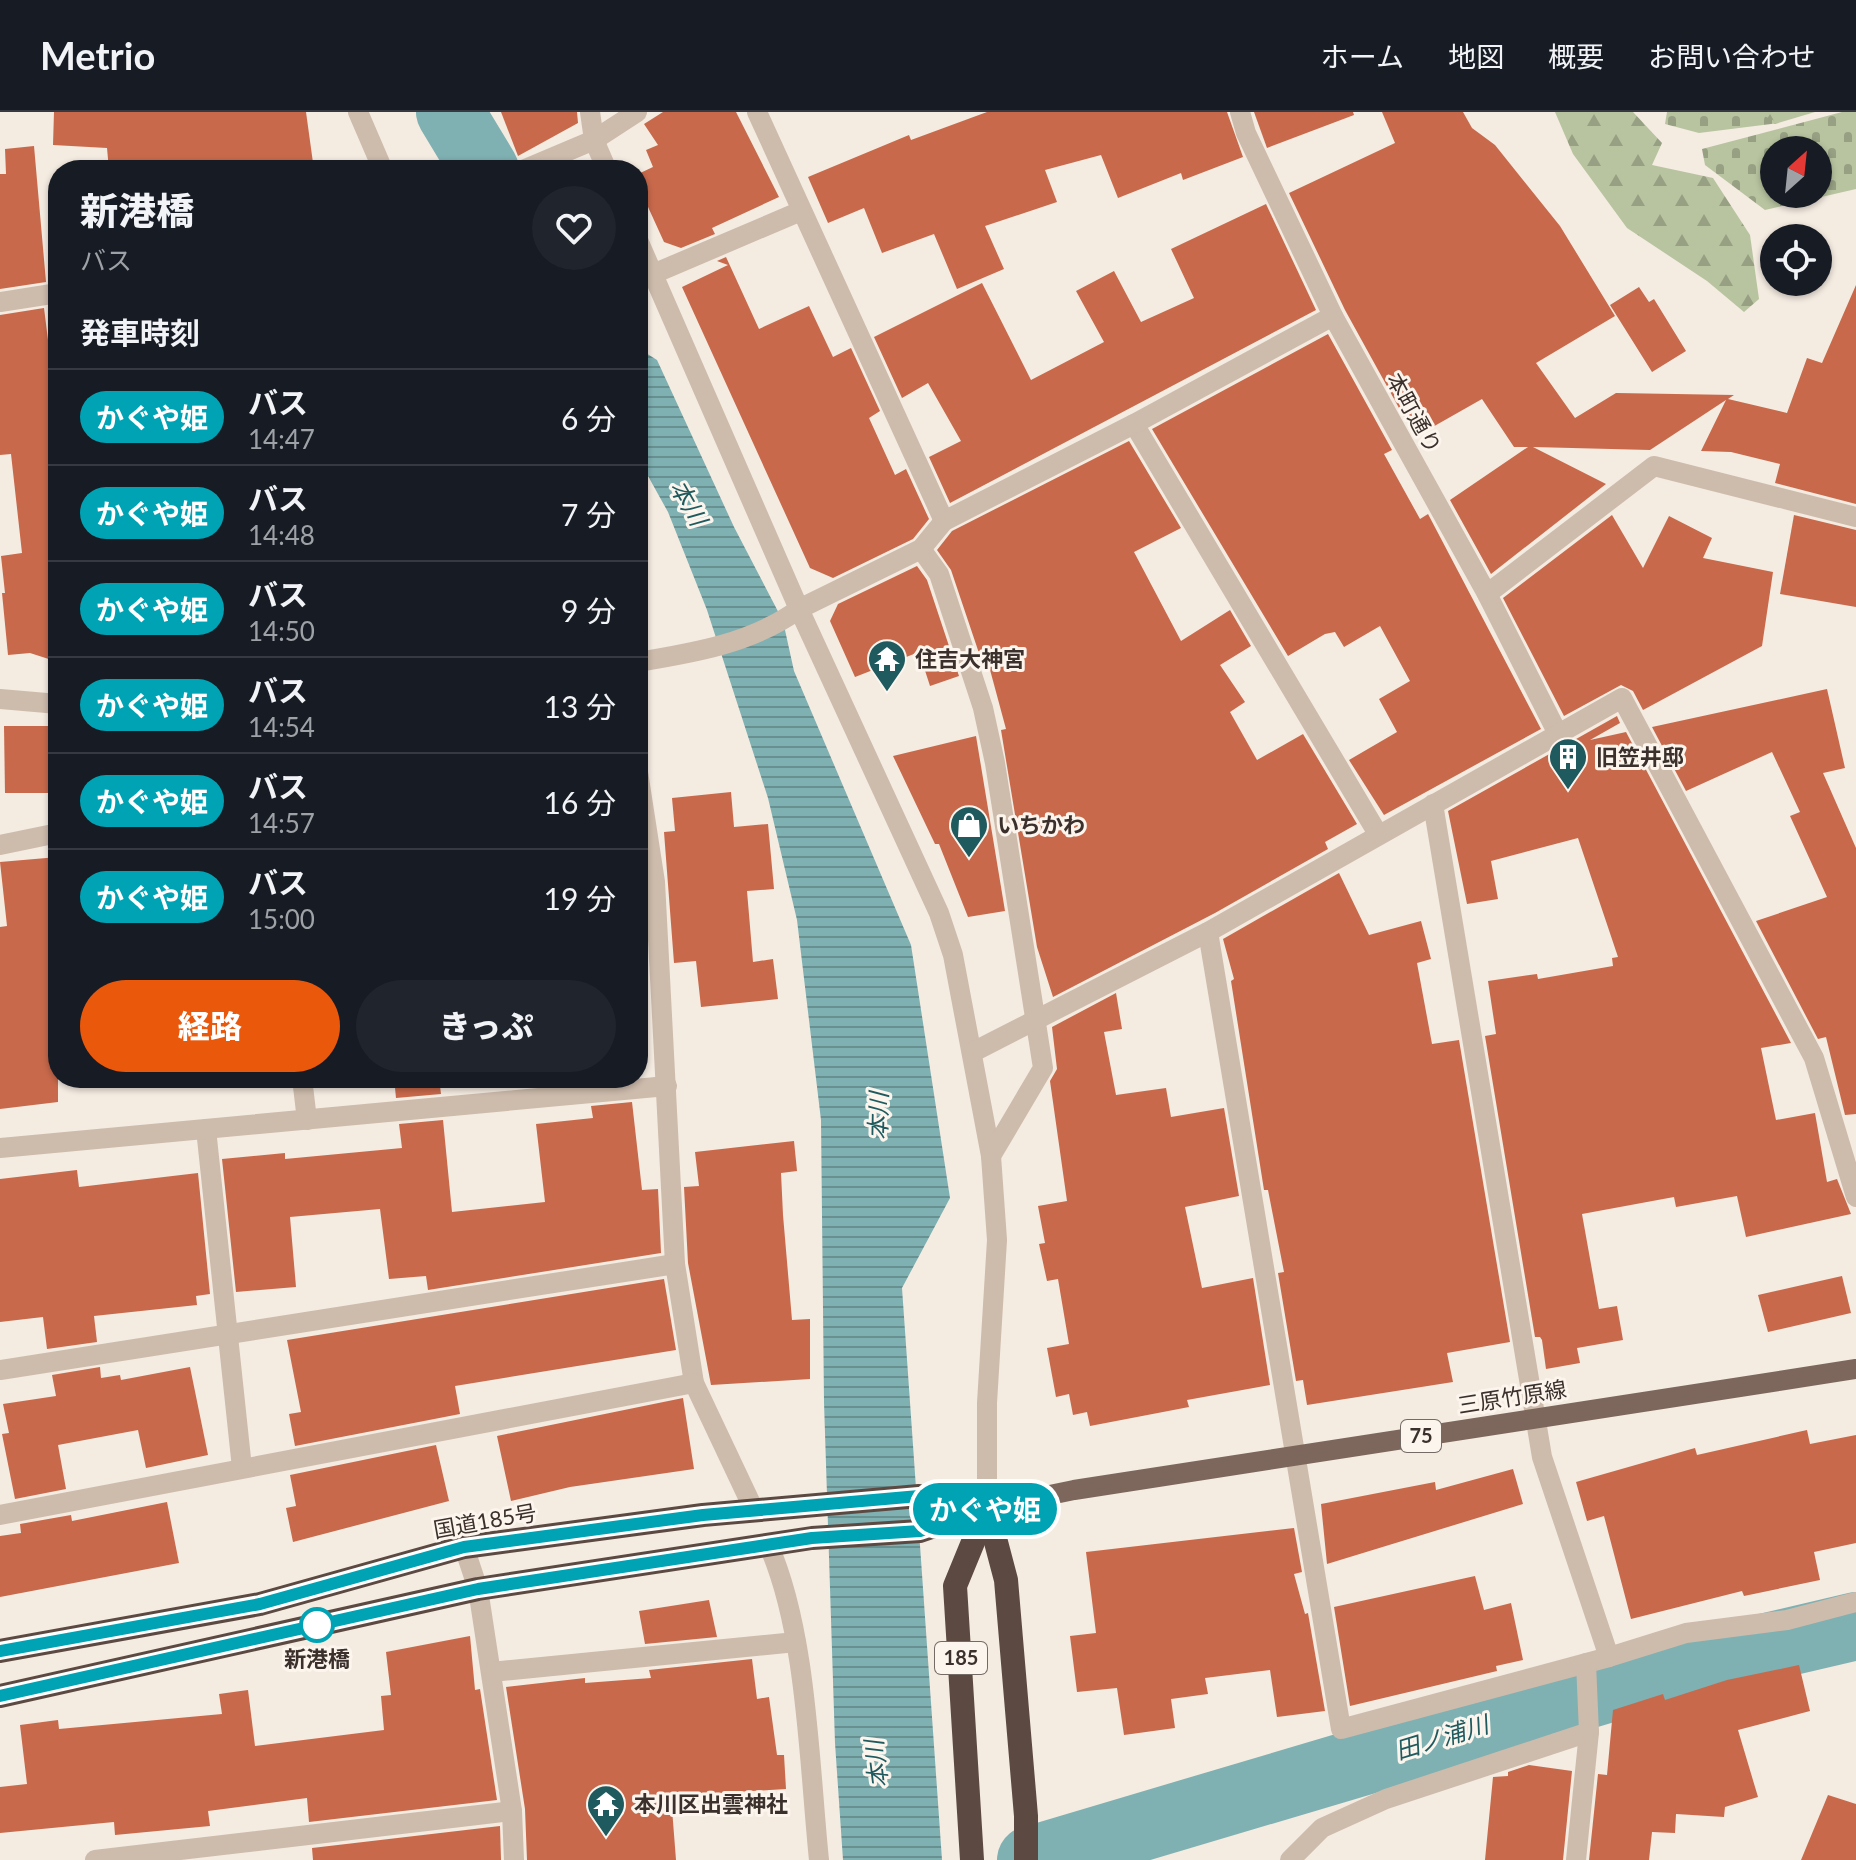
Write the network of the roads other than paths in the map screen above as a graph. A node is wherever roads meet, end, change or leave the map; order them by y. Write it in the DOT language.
graph roads {
  1 [pos="358,112"];
  2 [pos="590,112"];
  3 [pos="637,112"];
  4 [pos="757,112"];
  5 [pos="1240,112"];
  6 [pos="594,140"];
  7 [pos="379,160"];
  8 [pos="546,160"];
  9 [pos="603,160"];
  10 [pos="801,211"];
  11 [pos="648,263"];
  12 [pos="653,274"];
  13 [pos="48,295"];
  14 [pos="0,302"];
  15 [pos="1333,316"];
  16 [pos="1134,424"];
  17 [pos="1856,517"];
  18 [pos="944,521"];
  19 [pos="921,549"];
  20 [pos="1487,594"];
  21 [pos="791,615"];
  22 [pos="648,660"];
  23 [pos="0,699"];
  24 [pos="48,703"];
  25 [pos="1557,732"];
  26 [pos="1433,804"];
  27 [pos="1378,834"];
  28 [pos="48,835"];
  29 [pos="648,837"];
  30 [pos="0,845"];
  31 [pos="1208,932"];
  32 [pos="1032,1019"];
  33 [pos="973,1052"];
  34 [pos="667,1086"];
  35 [pos="303,1088"];
  36 [pos="646,1088"];
  37 [pos="648,1088"];
  38 [pos="307,1120"];
  39 [pos="206,1129"];
  40 [pos="0,1148"];
  41 [pos="991,1156"];
  42 [pos="1856,1197"];
  43 [pos="675,1264"];
  44 [pos="228,1336"];
  45 [pos="1856,1369"];
  46 [pos="0,1370"];
  47 [pos="694,1383"];
  48 [pos="1537,1417"];
  49 [pos="1295,1457"];
  50 [pos="242,1468"];
  51 [pos="987,1508"];
  52 [pos="754,1510"];
  53 [pos="0,1515"];
  54 [pos="768,1544"];
  55 [pos="464,1547"];
  56 [pos="478,1589"];
  57 [pos="1856,1602"];
  58 [pos="796,1642"];
  59 [pos="0,1651"];
  60 [pos="1609,1657"];
  61 [pos="1587,1668"];
  62 [pos="491,1672"];
  63 [pos="0,1696"];
  64 [pos="1589,1723"];
  65 [pos="512,1811"];
  66 [pos="95,1860"];
  67 [pos="514,1860"];
  68 [pos="819,1860"];
  69 [pos="972,1860"];
  70 [pos="1026,1860"];
  71 [pos="1290,1860"];
  72 [pos="1576,1860"];
  1 -- 7 [label="street"];
  2 -- 6 [label="street"];
  3 -- 6 [label="street"];
  4 -- 10 [label="street"];
  5 -- 15 [label="street, 本町通り"];
  6 -- 8 [label="street"];
  6 -- 9 [label="street"];
  10 -- 12 [label="street"];
  10 -- 18 [label="street"];
  11 -- 12 [label="street"];
  12 -- 21 [label="street"];
  13 -- 14 [label="street"];
  15 -- 16 [label="street"];
  15 -- 20 [label="street, 本町通り"];
  16 -- 18 [label="street"];
  16 -- 27 [label="street"];
  17 -- 20 [label="street"];
  18 -- 19 [label="street"];
  19 -- 21 [label="street"];
  19 -- 32 [label="street"];
  20 -- 25 [label="street, 本町通り"];
  21 -- 22 [label="street"];
  21 -- 33 [label="street"];
  23 -- 24 [label="street"];
  25 -- 26 [label="street"];
  25 -- 42 [label="street"];
  26 -- 27 [label="street"];
  26 -- 48 [label="street"];
  27 -- 31 [label="street"];
  28 -- 30 [label="street"];
  29 -- 34 [label="street"];
  31 -- 32 [label="street"];
  31 -- 49 [label="street"];
  32 -- 33 [label="street"];
  32 -- 41 [label="street"];
  33 -- 41 [label="street"];
  34 -- 37 [label="street"];
  34 -- 43 [label="street"];
  35 -- 38 [label="street"];
  36 -- 38 [label="street"];
  38 -- 39 [label="street"];
  39 -- 40 [label="street"];
  39 -- 44 [label="street"];
  41 -- 51 [label="street"];
  43 -- 44 [label="street"];
  43 -- 47 [label="street"];
  44 -- 46 [label="street"];
  44 -- 50 [label="street"];
  45 -- 48 [label="main road, 三原竹原線 / 75"];
  47 -- 50 [label="street"];
  47 -- 52 [label="street"];
  48 -- 49 [label="main road, 三原竹原線 / 75"];
  48 -- 60 [label="street"];
  49 -- 51 [label="main road, 三原竹原線 / 75"];
  49 -- 61 [label="street"];
  50 -- 53 [label="street"];
  51 -- 52 [label="highway, 国道185号"];
  51 -- 54 [label="highway"];
  51 -- 69 [label="highway, 185"];
  51 -- 70 [label="highway, 185"];
  52 -- 55 [label="highway, 国道185号"];
  54 -- 56 [label="highway"];
  54 -- 58 [label="street"];
  55 -- 56 [label="street"];
  55 -- 59 [label="highway, 国道185号"];
  56 -- 62 [label="street"];
  56 -- 63 [label="highway"];
  57 -- 60 [label="street"];
  58 -- 62 [label="street"];
  58 -- 68 [label="street"];
  60 -- 61 [label="street"];
  61 -- 64 [label="street"];
  62 -- 65 [label="street"];
  64 -- 71 [label="street"];
  64 -- 72 [label="street"];
  65 -- 66 [label="street"];
  65 -- 67 [label="street"];
}
